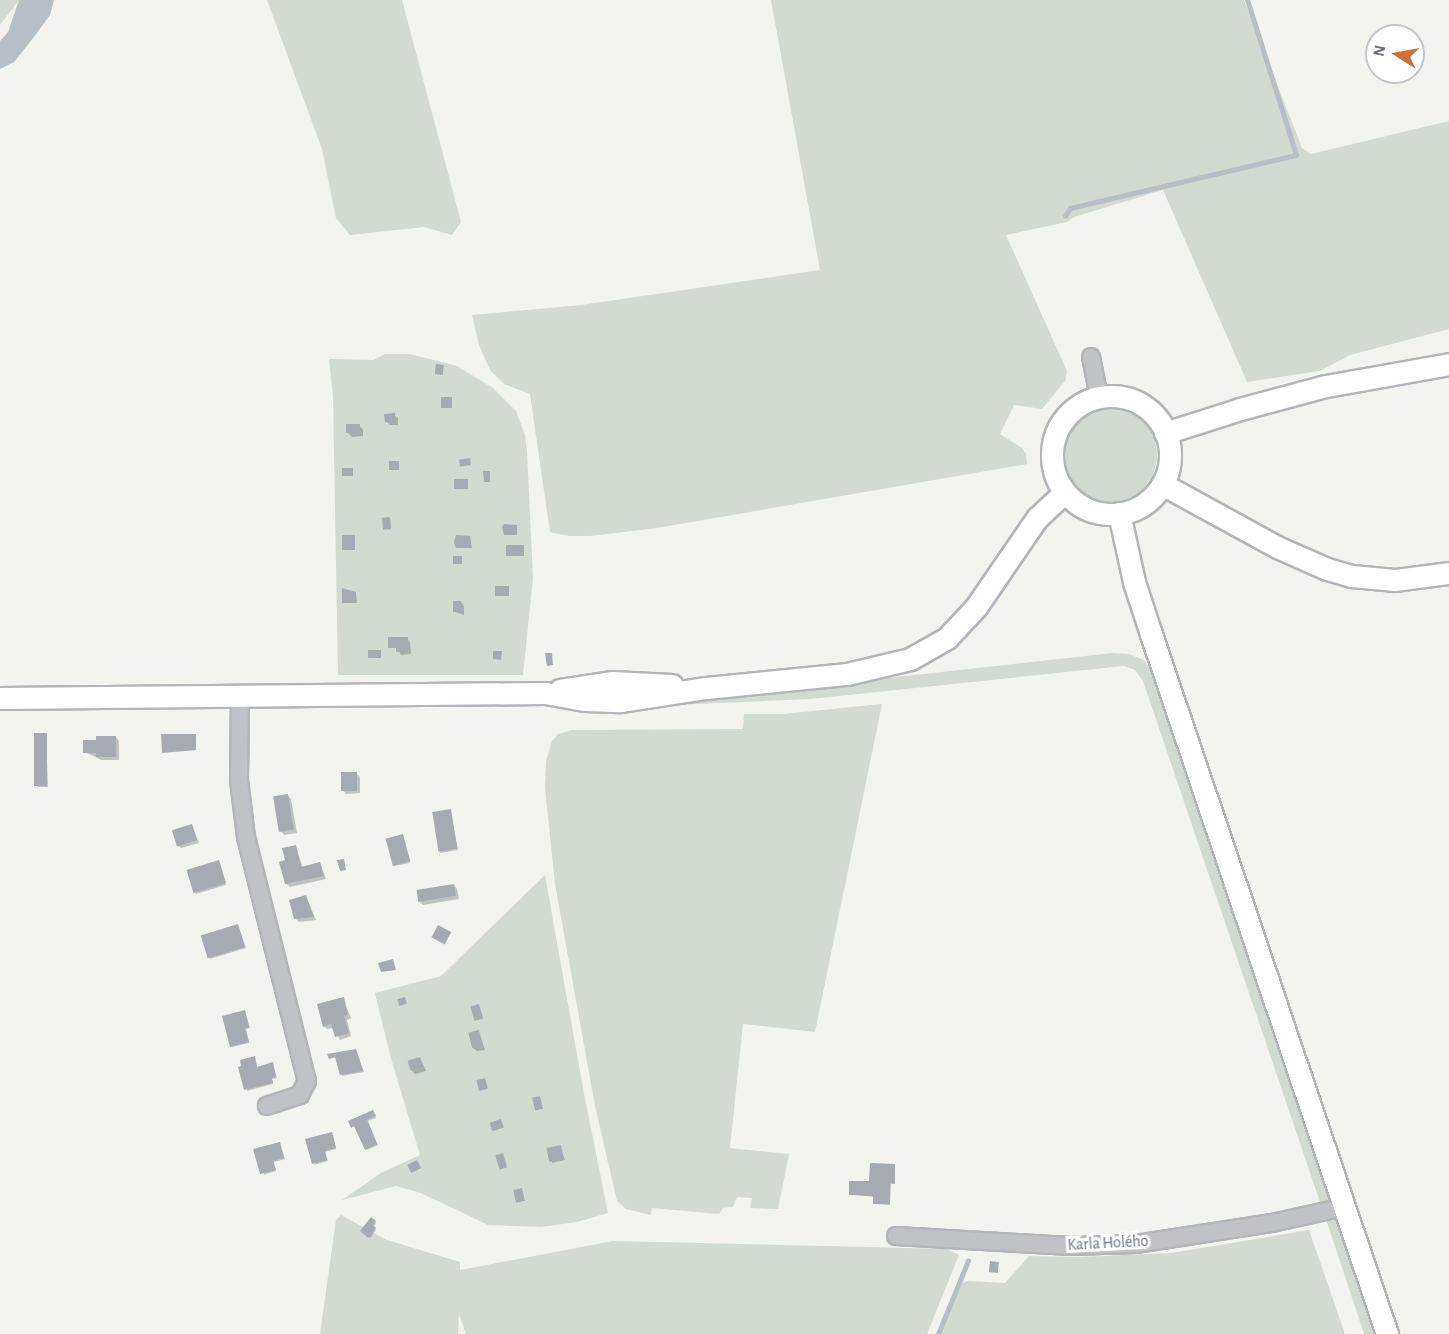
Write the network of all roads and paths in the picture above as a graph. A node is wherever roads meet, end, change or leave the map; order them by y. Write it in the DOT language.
graph roads {
  1 [pos="1091,357"];
  2 [pos="1449,364"];
  3 [pos="1099,397"];
  4 [pos="1166,434"];
  5 [pos="1162,484"];
  6 [pos="1065,492"];
  7 [pos="1119,513"];
  8 [pos="1449,573"];
  9 [pos="240,697"];
  10 [pos="0,698"];
  11 [pos="267,1106"];
  12 [pos="1344,1207"];
  13 [pos="896,1236"];
  14 [pos="1387,1334"];
  1 -- 3 [label="street"];
  2 -- 4 [label="main road"];
  3 -- 4 [label="main road"];
  3 -- 6 [label="main road"];
  4 -- 5 [label="main road"];
  5 -- 7 [label="main road"];
  5 -- 8 [label="main road"];
  6 -- 7 [label="main road"];
  6 -- 9 [label="main road"];
  7 -- 12 [label="main road"];
  9 -- 10 [label="main road"];
  9 -- 11 [label="street"];
  12 -- 13 [label="street, Karla Holého"];
  12 -- 14 [label="main road"];
}
